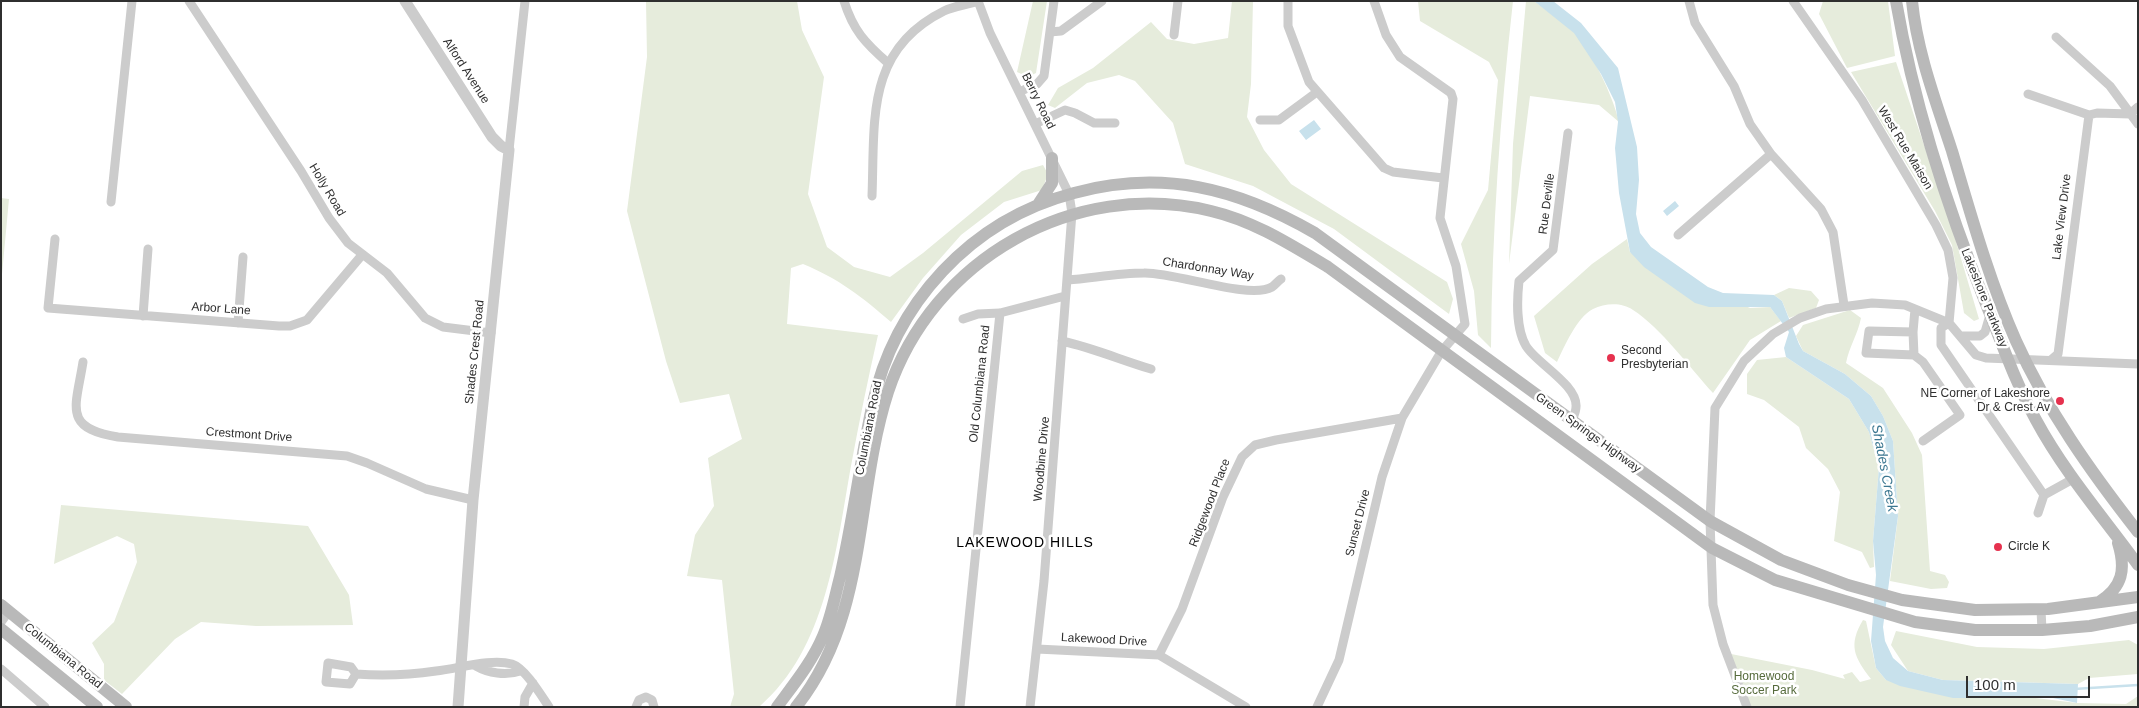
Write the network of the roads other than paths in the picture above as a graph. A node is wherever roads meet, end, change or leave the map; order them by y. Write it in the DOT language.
graph roads {
  1 [pos="132,1"];
  2 [pos="189,1"];
  3 [pos="405,1"];
  4 [pos="526,1"];
  5 [pos="844,1"];
  6 [pos="978,1"];
  7 [pos="1054,1"];
  8 [pos="1102,1"];
  9 [pos="1178,1"];
  10 [pos="1288,1"];
  11 [pos="1374,1"];
  12 [pos="1689,1"];
  13 [pos="1793,1"];
  14 [pos="1896,1"];
  15 [pos="1912,1"];
  16 [pos="1050,32"];
  17 [pos="1174,35"];
  18 [pos="2056,37"];
  19 [pos="888,63"];
  20 [pos="1019,92"];
  21 [pos="1317,92"];
  22 [pos="2028,94"];
  23 [pos="2138,107"];
  24 [pos="2130,114"];
  25 [pos="2090,115"];
  26 [pos="1260,120"];
  27 [pos="1115,123"];
  28 [pos="1035,124"];
  29 [pos="2138,124"];
  30 [pos="1568,133"];
  31 [pos="510,150"];
  32 [pos="1772,154"];
  33 [pos="1052,158"];
  34 [pos="1443,178"];
  35 [pos="1069,194"];
  36 [pos="872,196"];
  37 [pos="111,202"];
  38 [pos="1039,203"];
  39 [pos="1072,213"];
  40 [pos="1678,235"];
  41 [pos="55,239"];
  42 [pos="148,249"];
  43 [pos="362,255"];
  44 [pos="243,257"];
  45 [pos="1281,279"];
  46 [pos="1068,280"];
  47 [pos="1065,296"];
  48 [pos="1844,305"];
  49 [pos="1915,309"];
  50 [pos="1000,313"];
  51 [pos="1990,315"];
  52 [pos="143,316"];
  53 [pos="963,319"];
  54 [pos="238,323"];
  55 [pos="1949,323"];
  56 [pos="1913,332"];
  57 [pos="491,333"];
  58 [pos="1455,335"];
  59 [pos="1960,336"];
  60 [pos="1062,341"];
  61 [pos="1441,352"];
  62 [pos="1914,354"];
  63 [pos="2009,360"];
  64 [pos="2026,360"];
  65 [pos="2051,360"];
  66 [pos="84,362"];
  67 [pos="2138,364"];
  68 [pos="1151,369"];
  69 [pos="877,410"];
  70 [pos="1402,418"];
  71 [pos="1572,422"];
  72 [pos="1923,441"];
  73 [pos="2073,479"];
  74 [pos="2044,495"];
  75 [pos="474,500"];
  76 [pos="2038,513"];
  77 [pos="1710,521"];
  78 [pos="2137,530"];
  79 [pos="2115,533"];
  80 [pos="1712,548"];
  81 [pos="2138,565"];
  82 [pos="2138,597"];
  83 [pos="2097,604"];
  84 [pos="2041,610"];
  85 [pos="4,613"];
  86 [pos="2138,617"];
  87 [pos="2123,620"];
  88 [pos="2138,621"];
  89 [pos="1,629"];
  90 [pos="2042,630"];
  91 [pos="1037,649"];
  92 [pos="1159,656"];
  93 [pos="461,665"];
  94 [pos="1,669"];
  95 [pos="356,674"];
  96 [pos="533,683"];
  97 [pos="45,707"];
  98 [pos="97,707"];
  99 [pos="126,707"];
  100 [pos="458,707"];
  101 [pos="524,707"];
  102 [pos="548,707"];
  103 [pos="636,707"];
  104 [pos="654,707"];
  105 [pos="778,707"];
  106 [pos="796,707"];
  107 [pos="960,707"];
  108 [pos="1030,707"];
  109 [pos="1246,707"];
  110 [pos="1317,707"];
  111 [pos="1747,707"];
  1 -- 37 [label="street"];
  2 -- 43 [label="street, Holly Road"];
  3 -- 31 [label="street, Alford Avenue"];
  4 -- 31 [label="street, Shades Crest Road"];
  5 -- 19 [label="street"];
  6 -- 19 [label="street"];
  6 -- 20 [label="street, Berry Road"];
  7 -- 16 [label="street"];
  8 -- 16 [label="street"];
  9 -- 17 [label="street"];
  10 -- 21 [label="street"];
  11 -- 34 [label="street"];
  12 -- 32 [label="street"];
  13 -- 55 [label="street, West Rue Maison"];
  14 -- 51 [label="main road, Lakeshore Parkway"];
  15 -- 64 [label="main road, Lakeshore Parkway"];
  16 -- 20 [label="street"];
  18 -- 24 [label="street"];
  19 -- 36 [label="street"];
  20 -- 28 [label="street, Berry Road"];
  21 -- 26 [label="street"];
  21 -- 34 [label="street"];
  22 -- 25 [label="street"];
  23 -- 24 [label="street"];
  24 -- 25 [label="street"];
  24 -- 29 [label="street"];
  25 -- 65 [label="street, Lake View Drive"];
  27 -- 28 [label="street"];
  28 -- 33 [label="street, Berry Road"];
  30 -- 71 [label="street, Rue Deville"];
  31 -- 57 [label="street, Shades Crest Road"];
  32 -- 40 [label="street"];
  32 -- 48 [label="street"];
  33 -- 35 [label="street, Berry Road"];
  33 -- 38 [label="main road"];
  34 -- 58 [label="street, Sunset Drive"];
  35 -- 38 [label="main road, Columbiana Road"];
  35 -- 39 [label="street, Berry Road"];
  35 -- 58 [label="main road, Green Springs Highway"];
  38 -- 69 [label="main road, Columbiana Road"];
  39 -- 46 [label="street, Woodbine Drive"];
  39 -- 61 [label="main road, Green Springs Highway"];
  39 -- 69 [label="main road, Columbiana Road"];
  41 -- 52 [label="street, Arbor Lane"];
  42 -- 52 [label="street"];
  43 -- 54 [label="street, Arbor Lane"];
  43 -- 57 [label="street, Holly Road"];
  44 -- 54 [label="street"];
  45 -- 46 [label="street, Chardonnay Way"];
  46 -- 47 [label="street, Woodbine Drive"];
  47 -- 50 [label="street, Old Columbiana Road"];
  47 -- 60 [label="street, Woodbine Drive"];
  48 -- 49 [label="street"];
  48 -- 77 [label="street"];
  49 -- 55 [label="street"];
  49 -- 56 [label="street"];
  50 -- 53 [label="street"];
  50 -- 107 [label="street, Old Columbiana Road"];
  51 -- 59 [label="street"];
  51 -- 63 [label="main road, Lakeshore Parkway"];
  52 -- 54 [label="street, Arbor Lane"];
  55 -- 59 [label="street"];
  55 -- 74 [label="street, West Rue Maison"];
  56 -- 62 [label="street"];
  56 -- 62 [label="street"];
  57 -- 75 [label="street, Shades Crest Road"];
  58 -- 61 [label="street, Sunset Drive"];
  58 -- 71 [label="main road, Green Springs Highway"];
  59 -- 63 [label="street"];
  60 -- 68 [label="street"];
  60 -- 91 [label="street, Woodbine Drive"];
  61 -- 70 [label="street, Sunset Drive"];
  61 -- 80 [label="main road, Green Springs Highway"];
  62 -- 72 [label="street"];
  63 -- 64 [label="street"];
  63 -- 73 [label="main road, Lakeshore Parkway"];
  64 -- 65 [label="street"];
  64 -- 78 [label="main road, Lakeshore Parkway"];
  65 -- 67 [label="street"];
  66 -- 75 [label="street, Crestmont Drive"];
  69 -- 105 [label="main road, Columbiana Road"];
  69 -- 106 [label="main road, Columbiana Road"];
  70 -- 92 [label="street, Ridgewood Place"];
  70 -- 110 [label="street, Sunset Drive"];
  71 -- 77 [label="main road, Green Springs Highway"];
  73 -- 74 [label="street"];
  73 -- 79 [label="main road, Lakeshore Parkway"];
  74 -- 76 [label="street"];
  75 -- 93 [label="street, Shades Crest Road"];
  77 -- 80 [label="street"];
  77 -- 84 [label="main road, Green Springs Highway"];
  79 -- 81 [label="main road, Lakeshore Parkway"];
  79 -- 83 [label="main road"];
  80 -- 90 [label="main road, Green Springs Highway"];
  80 -- 111 [label="street"];
  82 -- 83 [label="main road, Green Springs Highway"];
  83 -- 84 [label="main road, Green Springs Highway"];
  84 -- 90 [label="street"];
  85 -- 99 [label="main road, Columbiana Road"];
  86 -- 87 [label="main road, Green Springs Highway"];
  87 -- 88 [label="main road"];
  87 -- 90 [label="main road, Green Springs Highway"];
  89 -- 98 [label="main road, Columbiana Road"];
  91 -- 92 [label="street, Lakewood Drive"];
  91 -- 108 [label="street, Woodbine Drive"];
  92 -- 109 [label="street, Lakewood Drive"];
  93 -- 95 [label="street"];
  93 -- 96 [label="street"];
  93 -- 100 [label="street, Shades Crest Road"];
  94 -- 97 [label="street"];
  96 -- 101 [label="street"];
  96 -- 102 [label="street"];
  103 -- 104 [label="street"];
}
